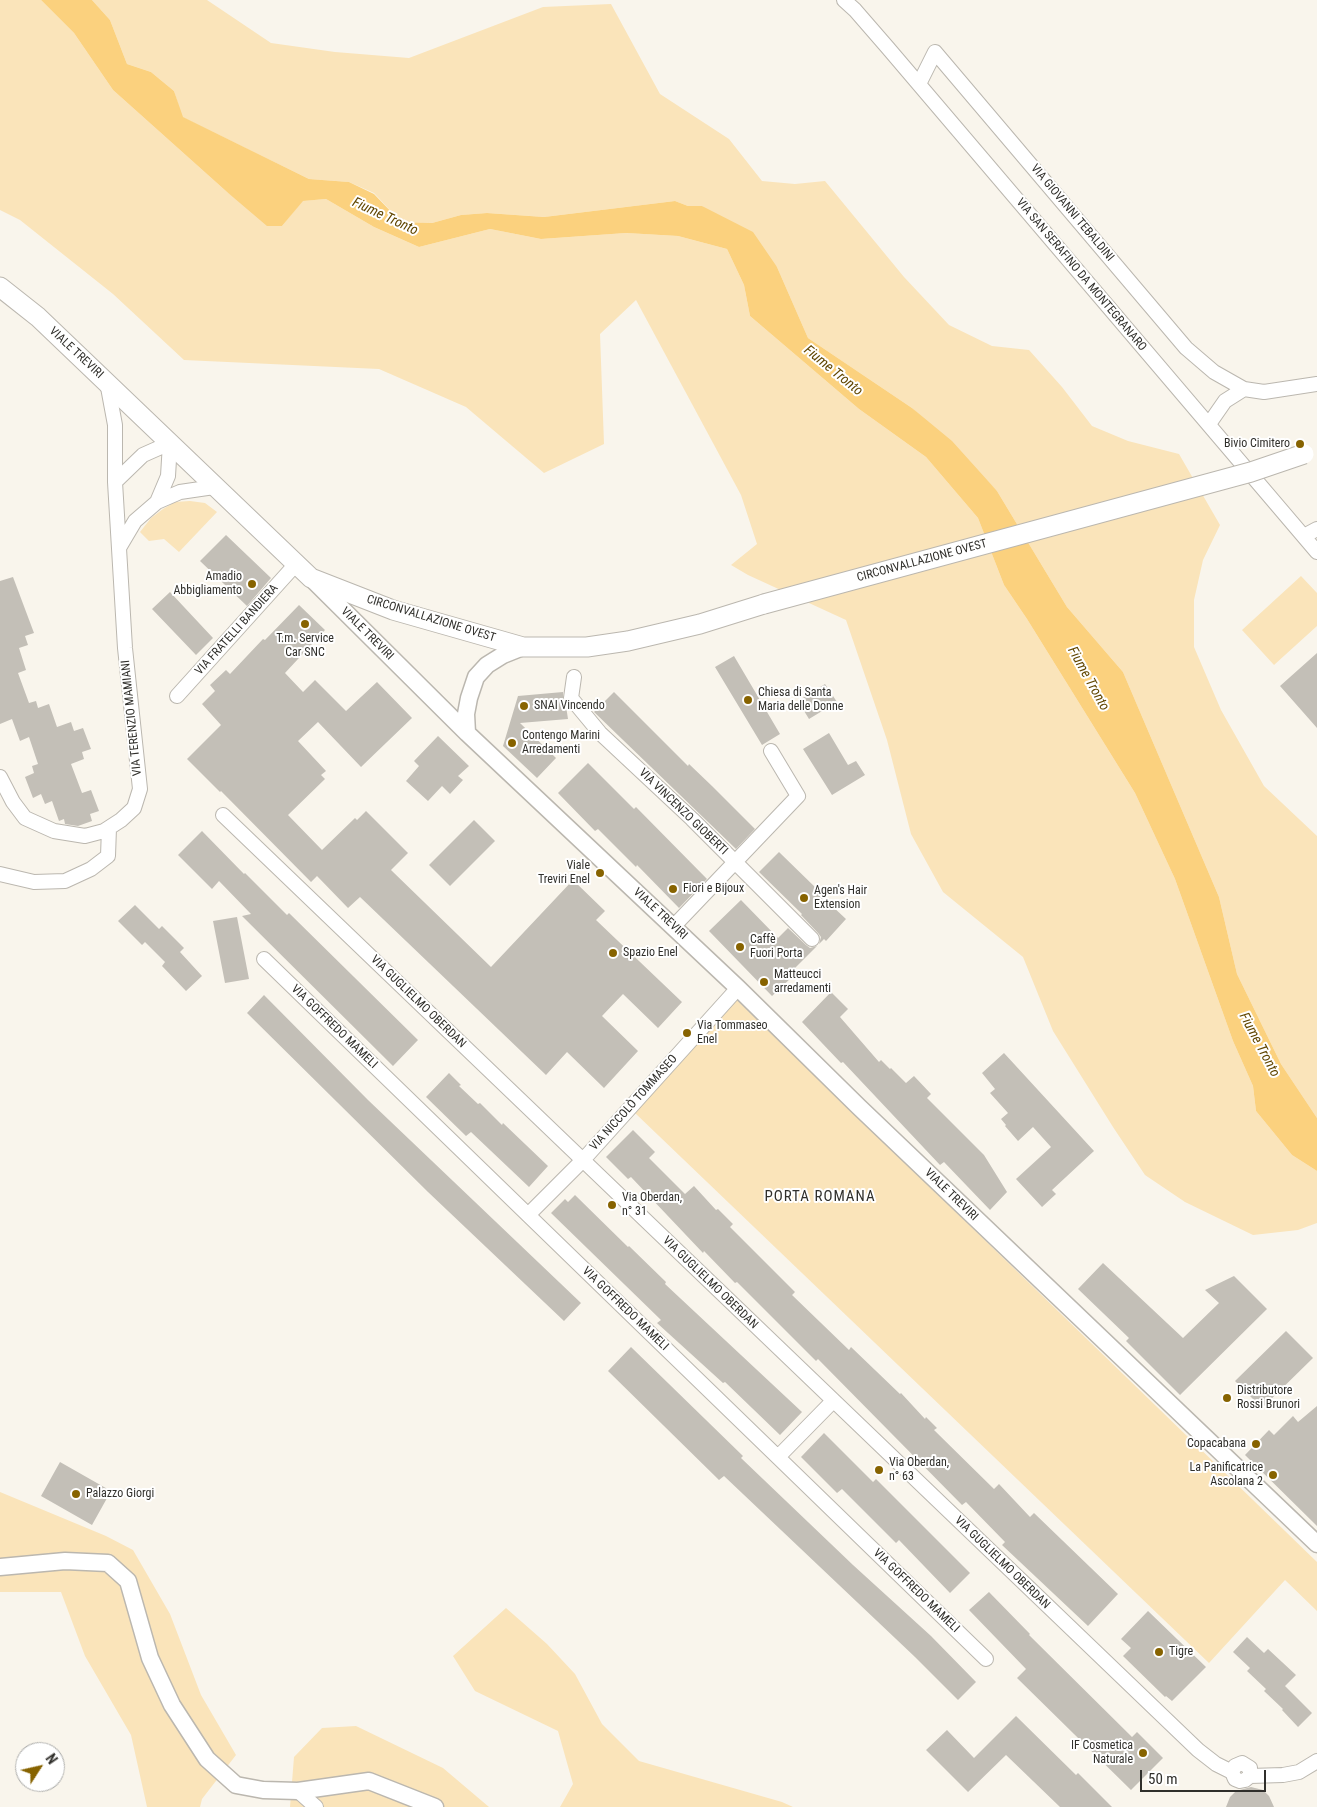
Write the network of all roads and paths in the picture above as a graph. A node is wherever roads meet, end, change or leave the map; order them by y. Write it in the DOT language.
graph roads {
  1 [pos="844,0"];
  2 [pos="919,84"];
  3 [pos="0,287"];
  4 [pos="107,382"];
  5 [pos="1317,384"];
  6 [pos="1244,389"];
  7 [pos="1209,424"];
  8 [pos="170,443"];
  9 [pos="1311,452"];
  10 [pos="115,482"];
  11 [pos="214,486"];
  12 [pos="157,502"];
  13 [pos="1311,533"];
  14 [pos="119,548"];
  15 [pos="1317,552"];
  16 [pos="296,564"];
  17 [pos="311,578"];
  18 [pos="523,647"];
  19 [pos="574,677"];
  20 [pos="177,696"];
  21 [pos="467,733"];
  22 [pos="772,751"];
  23 [pos="0,777"];
  24 [pos="223,815"];
  25 [pos="109,828"];
  26 [pos="734,862"];
  27 [pos="0,874"];
  28 [pos="673,927"];
  29 [pos="812,940"];
  30 [pos="264,960"];
  31 [pos="738,988"];
  32 [pos="582,1160"];
  33 [pos="528,1216"];
  34 [pos="833,1401"];
  35 [pos="778,1457"];
  36 [pos="1317,1544"];
  37 [pos="0,1567"];
  38 [pos="986,1659"];
  39 [pos="1317,1761"];
  40 [pos="298,1791"];
  41 [pos="316,1807"];
  42 [pos="435,1807"];
  1 -- 2 [label="street, VIA SAN SERAFINO DA MONTEGRANARO"];
  2 -- 6 [label="street, VIA GIOVANNI TEBALDINI"];
  2 -- 7 [label="street, VIA SAN SERAFINO DA MONTEGRANARO"];
  3 -- 4 [label="main road, VIALE TREVIRI"];
  4 -- 8 [label="main road, VIALE TREVIRI"];
  4 -- 10 [label="street, VIA TERENZIO MAMIANI"];
  5 -- 6 [label="street, VIA GIOVANNI TEBALDINI"];
  6 -- 7 [label="street"];
  7 -- 13 [label="street, VIA SAN SERAFINO DA MONTEGRANARO"];
  8 -- 10 [label="street"];
  8 -- 11 [label="main road, VIALE TREVIRI"];
  8 -- 12 [label="street"];
  9 -- 18 [label="main road, CIRCONVALLAZIONE OVEST, bridge"];
  10 -- 14 [label="street, VIA TERENZIO MAMIANI"];
  11 -- 12 [label="street"];
  11 -- 16 [label="main road, VIALE TREVIRI"];
  12 -- 14 [label="street"];
  13 -- 15 [label="street, VIA SAN SERAFINO DA MONTEGRANARO"];
  14 -- 25 [label="street, VIA TERENZIO MAMIANI"];
  16 -- 17 [label="main road, VIALE TREVIRI"];
  16 -- 20 [label="street, VIA FRATELLI BANDIERA"];
  17 -- 18 [label="main road, CIRCONVALLAZIONE OVEST"];
  17 -- 21 [label="street, VIALE TREVIRI"];
  18 -- 21 [label="street, CIRCONVALLAZIONE OVEST"];
  19 -- 26 [label="street, VIA VINCENZO GIOBERTI"];
  21 -- 28 [label="street, VIALE TREVIRI"];
  22 -- 26 [label="street"];
  23 -- 25 [label="street, VIA TERENZIO MAMIANI"];
  24 -- 32 [label="street, VIA GUGLIELMO OBERDAN"];
  25 -- 27 [label="street"];
  26 -- 28 [label="street"];
  26 -- 29 [label="street, VIA VINCENZO GIOBERTI"];
  28 -- 31 [label="street, VIALE TREVIRI"];
  30 -- 33 [label="street, VIA GOFFREDO MAMELI"];
  31 -- 32 [label="street, VIA NICCOLÒ TOMMASEO"];
  31 -- 36 [label="street, VIALE TREVIRI"];
  32 -- 33 [label="street, VIA NICCOLÒ TOMMASEO"];
  32 -- 34 [label="street, VIA GUGLIELMO OBERDAN"];
  33 -- 35 [label="street, VIA GOFFREDO MAMELI"];
  34 -- 35 [label="street"];
  34 -- 39 [label="street, VIA GUGLIELMO OBERDAN"];
  35 -- 38 [label="street, VIA GOFFREDO MAMELI"];
  37 -- 40 [label="street"];
  40 -- 41 [label="street"];
  40 -- 42 [label="street"];
}
